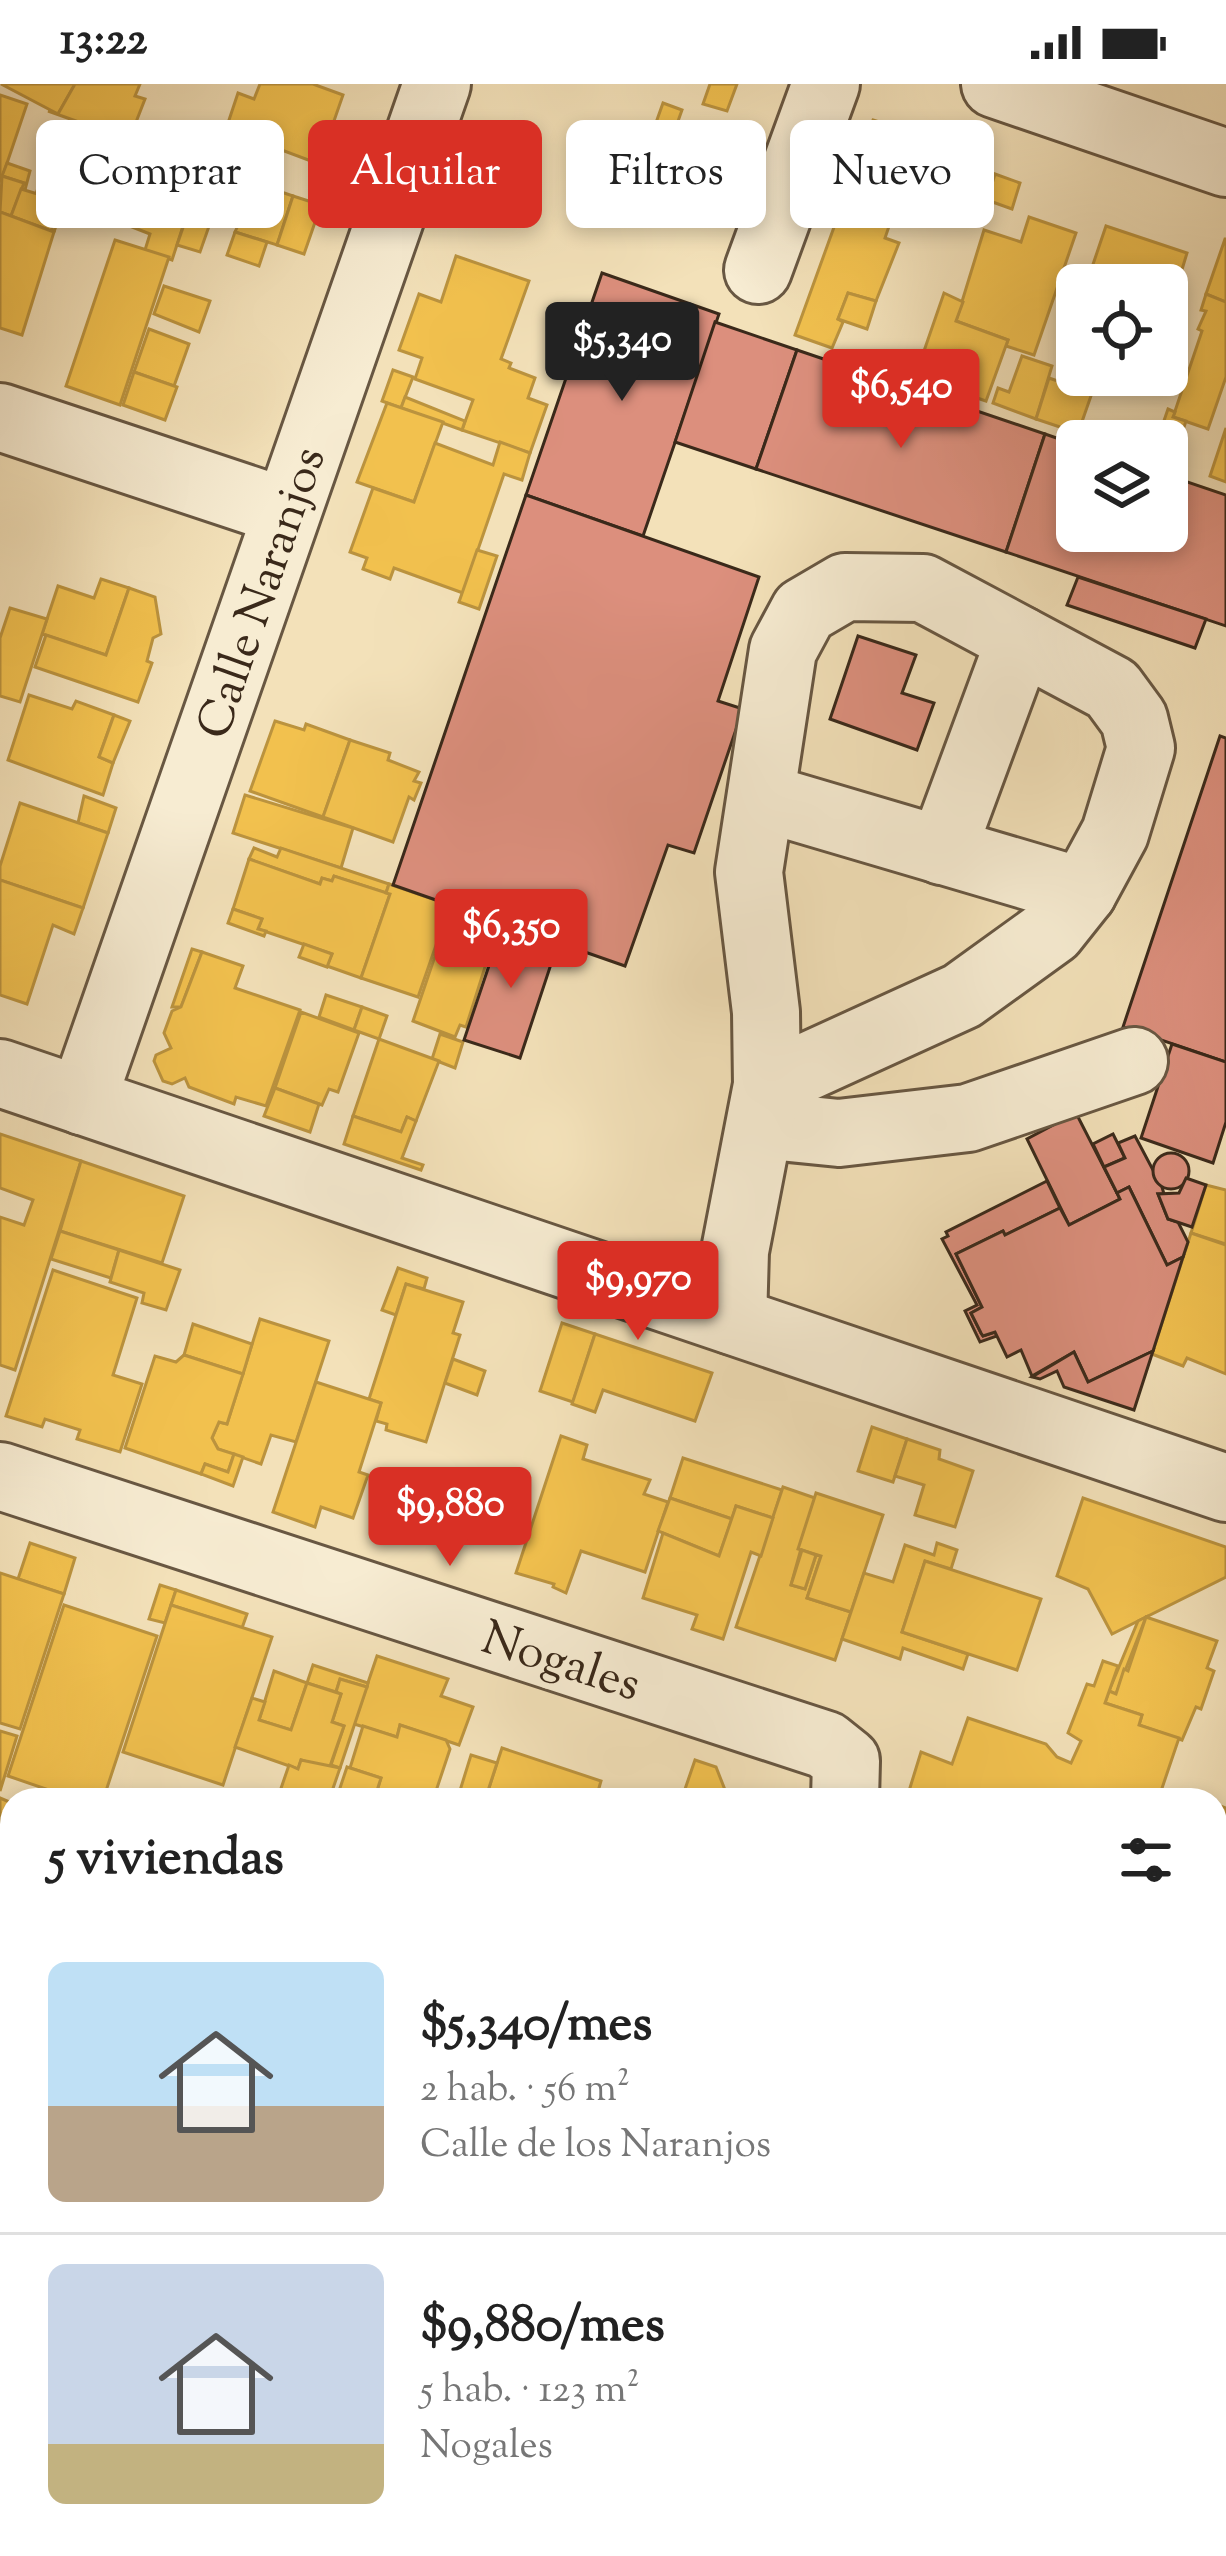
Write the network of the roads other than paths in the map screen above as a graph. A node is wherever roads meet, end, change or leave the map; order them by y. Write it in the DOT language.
graph roads {
  1 [pos="437,84"];
  2 [pos="826,84"];
  3 [pos="995,84"];
  4 [pos="1226,164"];
  5 [pos="758,270"];
  6 [pos="0,418"];
  7 [pos="286,512"];
  8 [pos="1020,640"];
  9 [pos="761,797"];
  10 [pos="942,851"];
  11 [pos="1083,892"];
  12 [pos="1134,1061"];
  13 [pos="0,1073"];
  14 [pos="82,1100"];
  15 [pos="764,1105"];
  16 [pos="733,1321"];
  17 [pos="0,1476"];
  18 [pos="1226,1488"];
  19 [pos="846,1780"];
  1 -- 7 [label="street, Calle Naranjos"];
  2 -- 5 [label="street"];
  3 -- 4 [label="street"];
  6 -- 7 [label="street"];
  7 -- 14 [label="street, Calle Naranjos"];
  8 -- 9 [label="street"];
  8 -- 10 [label="street"];
  8 -- 11 [label="street"];
  9 -- 10 [label="street"];
  9 -- 15 [label="street"];
  10 -- 11 [label="street"];
  11 -- 15 [label="street"];
  12 -- 15 [label="street"];
  13 -- 14 [label="street"];
  14 -- 16 [label="street"];
  15 -- 16 [label="street"];
  16 -- 18 [label="street"];
  17 -- 19 [label="street, Nogales"];
}
